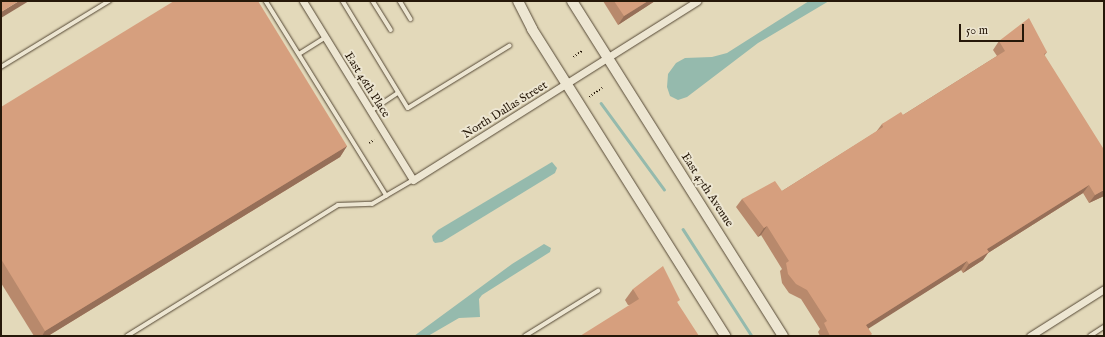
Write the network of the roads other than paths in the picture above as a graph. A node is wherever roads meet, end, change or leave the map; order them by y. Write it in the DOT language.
graph roads {
  1 [pos="109,1"];
  2 [pos="266,1"];
  3 [pos="303,1"];
  4 [pos="343,1"];
  5 [pos="373,1"];
  6 [pos="400,1"];
  7 [pos="518,1"];
  8 [pos="572,1"];
  9 [pos="697,1"];
  10 [pos="411,19"];
  11 [pos="391,30"];
  12 [pos="325,37"];
  13 [pos="509,46"];
  14 [pos="299,54"];
  15 [pos="608,58"];
  16 [pos="1,67"];
  17 [pos="567,84"];
  18 [pos="398,93"];
  19 [pos="370,111"];
  20 [pos="413,180"];
  21 [pos="387,196"];
  22 [pos="1104,289"];
  23 [pos="598,291"];
  24 [pos="1104,327"];
  25 [pos="127,336"];
  26 [pos="525,336"];
  27 [pos="725,336"];
  28 [pos="783,336"];
  29 [pos="1030,336"];
  30 [pos="1090,336"];
  1 -- 16 [label="lane"];
  2 -- 14 [label="lane"];
  3 -- 12 [label="street, East 46th Place"];
  4 -- 18 [label="lane"];
  5 -- 11 [label="lane"];
  6 -- 10 [label="lane"];
  7 -- 17 [label="main road"];
  8 -- 15 [label="main road, East 47th Avenue"];
  9 -- 15 [label="street, North Dallas Street"];
  12 -- 14 [label="lane"];
  12 -- 19 [label="street, East 46th Place"];
  13 -- 18 [label="lane"];
  14 -- 21 [label="lane"];
  15 -- 17 [label="street, North Dallas Street"];
  15 -- 28 [label="main road, East 47th Avenue"];
  17 -- 20 [label="street, North Dallas Street"];
  17 -- 27 [label="main road"];
  18 -- 19 [label="lane"];
  19 -- 20 [label="street, East 46th Place"];
  20 -- 21 [label="lane"];
  21 -- 25 [label="lane"];
  22 -- 29 [label="street"];
  23 -- 26 [label="lane"];
  24 -- 30 [label="lane"];
}
